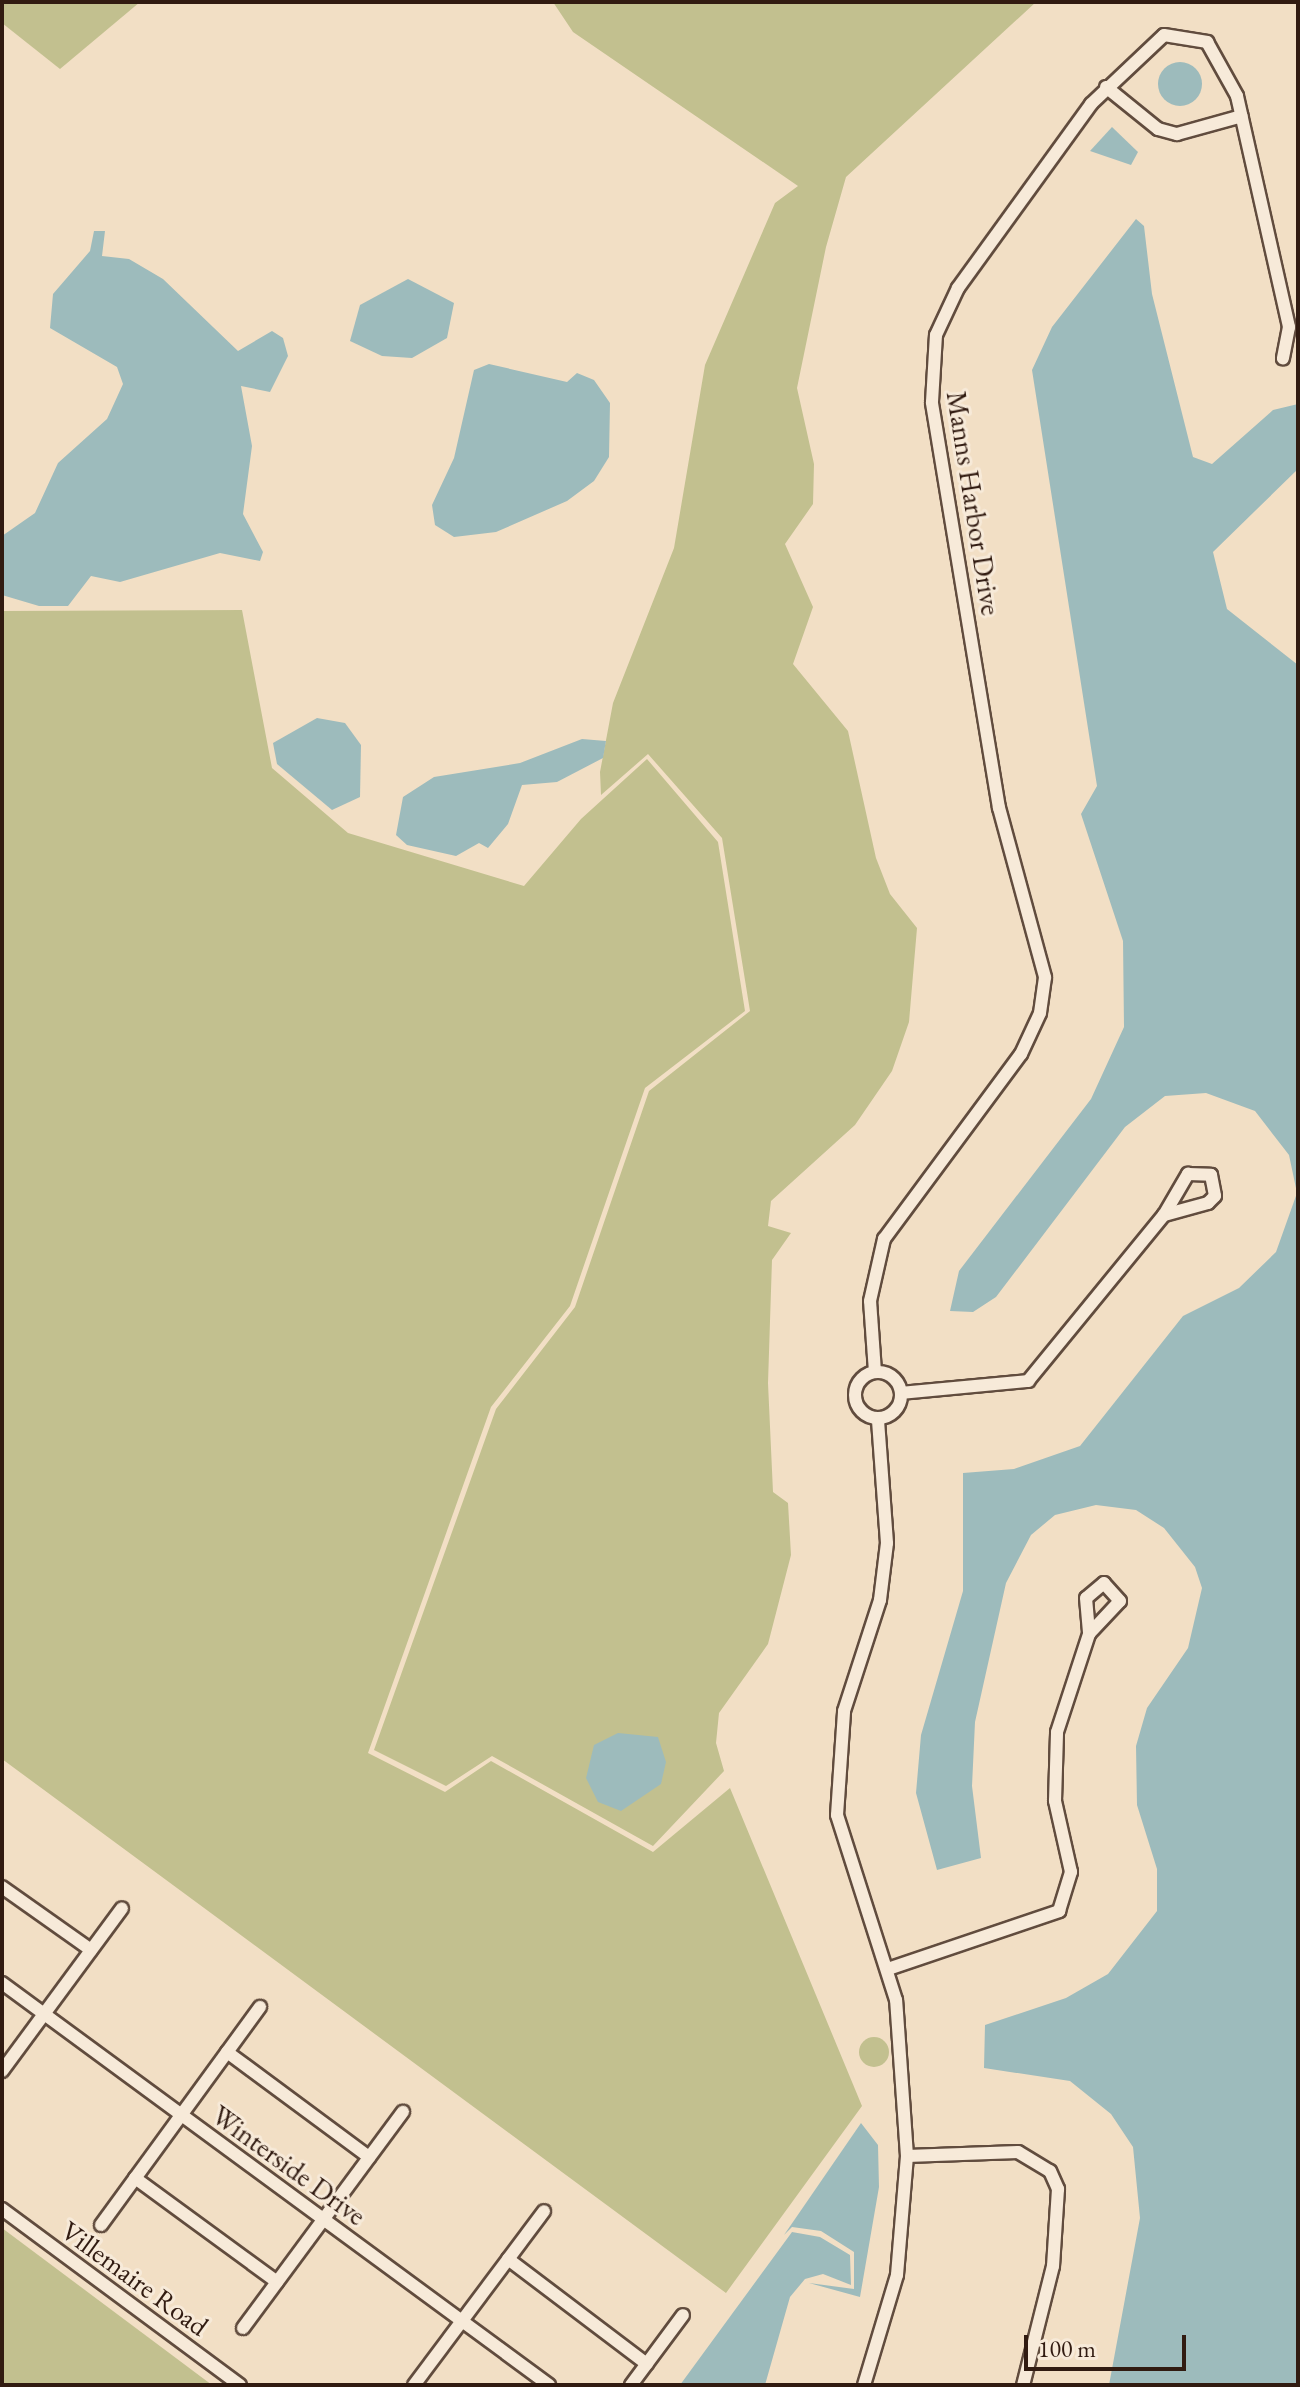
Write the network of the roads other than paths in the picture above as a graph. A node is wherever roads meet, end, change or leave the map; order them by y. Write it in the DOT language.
graph roads {
  1 [pos="1106,87"];
  2 [pos="1242,116"];
  3 [pos="1283,358"];
  4 [pos="1164,1215"];
  5 [pos="875,1372"];
  6 [pos="901,1393"];
  7 [pos="878,1419"];
  8 [pos="1089,1634"];
  9 [pos="2,1887"];
  10 [pos="122,1908"];
  11 [pos="91,1950"];
  12 [pos="888,1969"];
  13 [pos="2,1983"];
  14 [pos="260,2007"];
  15 [pos="44,2014"];
  16 [pos="227,2052"];
  17 [pos="2,2071"];
  18 [pos="403,2112"];
  19 [pos="181,2115"];
  20 [pos="907,2156"];
  21 [pos="369,2157"];
  22 [pos="135,2178"];
  23 [pos="2,2209"];
  24 [pos="544,2211"];
  25 [pos="323,2219"];
  26 [pos="101,2225"];
  27 [pos="508,2259"];
  28 [pos="277,2282"];
  29 [pos="683,2315"];
  30 [pos="462,2321"];
  31 [pos="243,2328"];
  32 [pos="647,2364"];
  33 [pos="416,2384"];
  34 [pos="240,2385"];
  35 [pos="549,2385"];
  36 [pos="631,2385"];
  37 [pos="864,2385"];
  38 [pos="1023,2385"];
  1 -- 2 [label="street"];
  1 -- 2 [label="street, Manns Harbor Drive"];
  1 -- 5 [label="street, Manns Harbor Drive"];
  2 -- 3 [label="street, Manns Harbor Drive"];
  4 -- 6 [label="street"];
  5 -- 6 [label="street"];
  5 -- 7 [label="street"];
  6 -- 7 [label="street"];
  7 -- 12 [label="street"];
  8 -- 12 [label="street"];
  9 -- 11 [label="street"];
  10 -- 11 [label="street"];
  11 -- 15 [label="street"];
  12 -- 20 [label="street"];
  13 -- 15 [label="street, Winterside Drive"];
  14 -- 16 [label="street"];
  15 -- 17 [label="street"];
  15 -- 19 [label="street, Winterside Drive"];
  16 -- 19 [label="street"];
  16 -- 21 [label="street"];
  18 -- 21 [label="street"];
  19 -- 22 [label="street"];
  19 -- 25 [label="street, Winterside Drive"];
  20 -- 37 [label="street"];
  20 -- 38 [label="street"];
  21 -- 25 [label="street"];
  22 -- 26 [label="street"];
  22 -- 28 [label="street"];
  23 -- 34 [label="street, Villemaire Road"];
  24 -- 27 [label="street"];
  25 -- 28 [label="street"];
  25 -- 30 [label="street, Winterside Drive"];
  27 -- 30 [label="street"];
  27 -- 32 [label="street"];
  28 -- 31 [label="street"];
  29 -- 32 [label="street"];
  30 -- 33 [label="street"];
  30 -- 35 [label="street, Winterside Drive"];
  32 -- 36 [label="street"];
}
